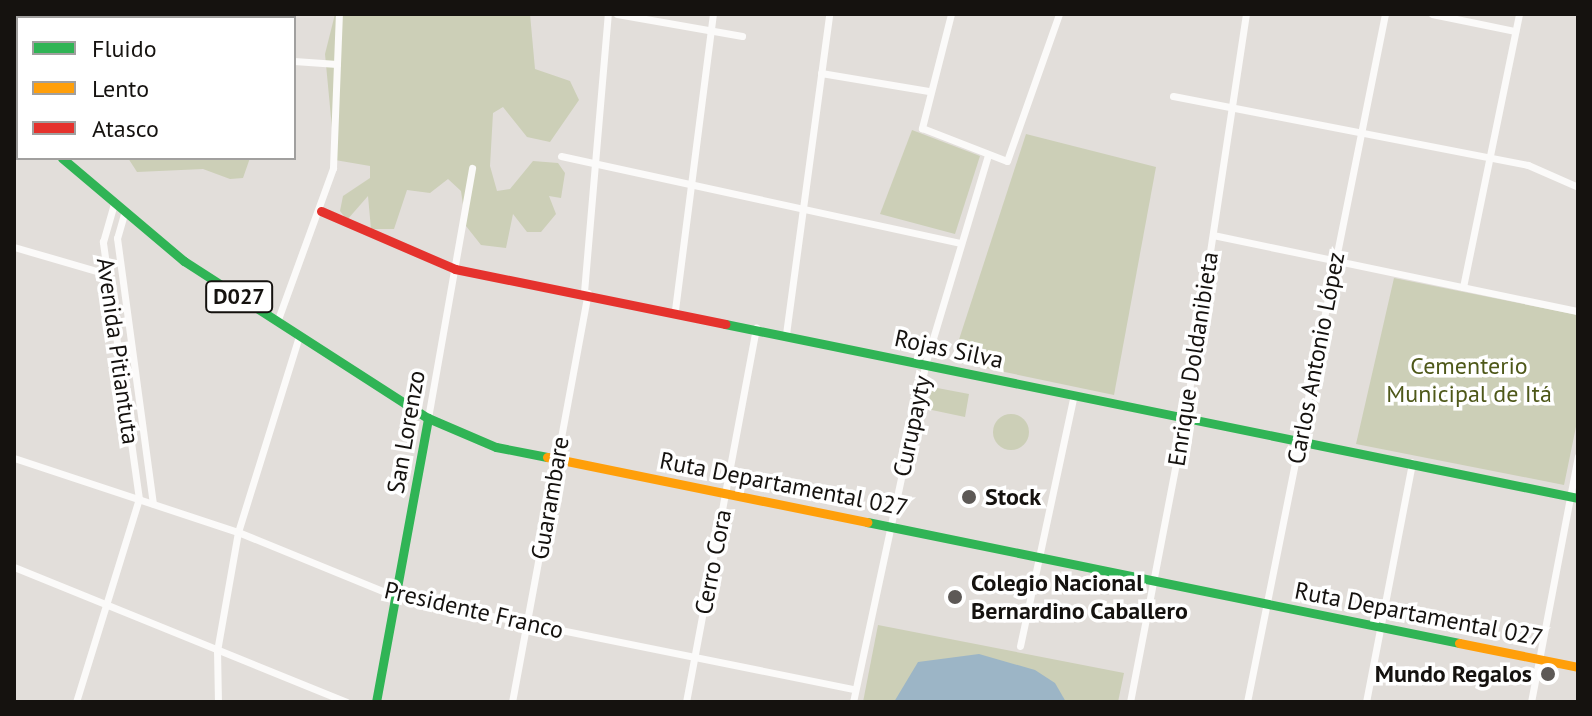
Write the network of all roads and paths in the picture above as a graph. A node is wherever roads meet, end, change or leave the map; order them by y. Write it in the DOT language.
graph roads {
  1 [pos="339,14"];
  2 [pos="608,14"];
  3 [pos="617,14"];
  4 [pos="713,14"];
  5 [pos="829,14"];
  6 [pos="951,14"];
  7 [pos="1059,14"];
  8 [pos="1246,14"];
  9 [pos="1385,14"];
  10 [pos="1432,14"];
  11 [pos="1519,14"];
  12 [pos="710,30"];
  13 [pos="1515,31"];
  14 [pos="742,36"];
  15 [pos="296,61"];
  16 [pos="337,64"];
  17 [pos="821,73"];
  18 [pos="928,91"];
  19 [pos="1173,96"];
  20 [pos="1233,107"];
  21 [pos="1361,132"];
  22 [pos="988,155"];
  23 [pos="561,156"];
  24 [pos="1489,158"];
  25 [pos="64,160"];
  26 [pos="595,162"];
  27 [pos="472,168"];
  28 [pos="691,180"];
  29 [pos="1578,187"];
  30 [pos="114,204"];
  31 [pos="803,204"];
  32 [pos="321,211"];
  33 [pos="124,214"];
  34 [pos="1213,235"];
  35 [pos="959,243"];
  36 [pos="14,247"];
  37 [pos="1335,261"];
  38 [pos="455,269"];
  39 [pos="107,274"];
  40 [pos="1463,287"];
  41 [pos="586,293"];
  42 [pos="675,310"];
  43 [pos="1578,311"];
  44 [pos="277,322"];
  45 [pos="756,327"];
  46 [pos="786,334"];
  47 [pos="299,336"];
  48 [pos="925,365"];
  49 [pos="1074,395"];
  50 [pos="1185,417"];
  51 [pos="428,418"];
  52 [pos="1300,440"];
  53 [pos="1578,456"];
  54 [pos="14,458"];
  55 [pos="557,459"];
  56 [pos="1412,462"];
  57 [pos="727,493"];
  58 [pos="1574,497"];
  59 [pos="139,499"];
  60 [pos="153,504"];
  61 [pos="889,526"];
  62 [pos="238,532"];
  63 [pos="1040,556"];
  64 [pos="14,567"];
  65 [pos="1153,579"];
  66 [pos="397,597"];
  67 [pos="1266,604"];
  68 [pos="106,605"];
  69 [pos="527,623"];
  70 [pos="1380,627"];
  71 [pos="1020,646"];
  72 [pos="217,651"];
  73 [pos="694,656"];
  74 [pos="1539,659"];
  75 [pos="1578,667"];
  76 [pos="855,689"];
  77 [pos="76,702"];
  78 [pos="218,702"];
  79 [pos="347,702"];
  80 [pos="376,702"];
  81 [pos="512,702"];
  82 [pos="686,702"];
  83 [pos="853,702"];
  84 [pos="1130,702"];
  85 [pos="1247,702"];
  86 [pos="1366,702"];
  87 [pos="1531,702"];
  1 -- 16 [label="street"];
  2 -- 26 [label="street, Guarambare"];
  3 -- 12 [label="street"];
  4 -- 12 [label="street"];
  5 -- 17 [label="street"];
  6 -- 18 [label="street"];
  7 -- 22 [label="street"];
  8 -- 20 [label="street, Enrique Doldanibieta"];
  9 -- 21 [label="street, Carlos Antonio López"];
  10 -- 13 [label="street"];
  11 -- 13 [label="street"];
  12 -- 14 [label="street"];
  12 -- 28 [label="street"];
  13 -- 24 [label="street"];
  15 -- 16 [label="street"];
  16 -- 32 [label="street"];
  17 -- 18 [label="street"];
  17 -- 31 [label="street"];
  18 -- 22 [label="street"];
  19 -- 20 [label="street"];
  20 -- 21 [label="street"];
  20 -- 34 [label="street, Enrique Doldanibieta"];
  21 -- 24 [label="street"];
  21 -- 37 [label="street, Carlos Antonio López"];
  22 -- 35 [label="street, Curupayty"];
  23 -- 26 [label="street"];
  24 -- 29 [label="street"];
  24 -- 40 [label="street"];
  25 -- 30 [label="main road, Ruta Departamental 027 / D027"];
  26 -- 28 [label="street"];
  26 -- 41 [label="street, Guarambare"];
  27 -- 38 [label="street, San Lorenzo"];
  28 -- 31 [label="street"];
  28 -- 42 [label="street"];
  30 -- 33 [label="main road, Ruta Departamental 027 / D027"];
  30 -- 39 [label="street, Avenida Pitiantuta"];
  31 -- 35 [label="street"];
  31 -- 46 [label="street"];
  32 -- 38 [label="main road, Rojas Silva"];
  32 -- 44 [label="street"];
  33 -- 44 [label="main road, Ruta Departamental 027 / D027"];
  33 -- 60 [label="street, Avenida Pitiantuta"];
  34 -- 37 [label="street"];
  34 -- 50 [label="street, Enrique Doldanibieta"];
  35 -- 48 [label="street, Curupayty"];
  36 -- 39 [label="street"];
  37 -- 40 [label="street"];
  37 -- 52 [label="street, Carlos Antonio López"];
  38 -- 41 [label="main road, Rojas Silva"];
  38 -- 51 [label="street, San Lorenzo"];
  39 -- 59 [label="street, Avenida Pitiantuta"];
  40 -- 43 [label="street"];
  41 -- 42 [label="main road, Rojas Silva"];
  41 -- 55 [label="street, Guarambare"];
  42 -- 45 [label="main road, Rojas Silva"];
  44 -- 47 [label="main road, Ruta Departamental 027 / D027"];
  45 -- 46 [label="main road, Rojas Silva"];
  45 -- 57 [label="street, Cerro Cora"];
  46 -- 48 [label="main road, Rojas Silva"];
  47 -- 51 [label="main road, Ruta Departamental 027 / D027"];
  47 -- 62 [label="street"];
  48 -- 49 [label="main road, Rojas Silva"];
  48 -- 61 [label="street, Curupayty"];
  49 -- 50 [label="main road, Rojas Silva"];
  49 -- 63 [label="street"];
  50 -- 52 [label="main road, Rojas Silva"];
  50 -- 65 [label="street, Enrique Doldanibieta"];
  51 -- 55 [label="main road, Ruta Departamental 027 / D027"];
  51 -- 66 [label="main road, San Lorenzo"];
  52 -- 56 [label="main road, Rojas Silva"];
  52 -- 67 [label="street, Carlos Antonio López"];
  53 -- 58 [label="street"];
  54 -- 59 [label="street, Presidente Franco"];
  55 -- 57 [label="main road, Ruta Departamental 027 / D027"];
  55 -- 69 [label="street, Guarambare"];
  56 -- 58 [label="main road, Rojas Silva"];
  56 -- 70 [label="street"];
  57 -- 61 [label="main road, Ruta Departamental 027 / D027"];
  57 -- 73 [label="street, Cerro Cora"];
  58 -- 74 [label="street"];
  59 -- 60 [label="street, Presidente Franco"];
  59 -- 68 [label="street"];
  60 -- 62 [label="street, Presidente Franco"];
  61 -- 63 [label="main road, Ruta Departamental 027 / D027"];
  61 -- 76 [label="street, Curupayty"];
  62 -- 66 [label="street, Presidente Franco"];
  62 -- 72 [label="street"];
  63 -- 65 [label="main road, Ruta Departamental 027 / D027"];
  63 -- 71 [label="street"];
  64 -- 68 [label="street"];
  65 -- 67 [label="main road, Ruta Departamental 027 / D027"];
  65 -- 84 [label="street, Enrique Doldanibieta"];
  66 -- 69 [label="street, Presidente Franco"];
  66 -- 80 [label="main road, San Lorenzo"];
  67 -- 70 [label="main road, Ruta Departamental 027 / D027"];
  67 -- 85 [label="street, Carlos Antonio López"];
  68 -- 72 [label="street"];
  68 -- 77 [label="street"];
  69 -- 73 [label="street, Presidente Franco"];
  69 -- 81 [label="street, Guarambare"];
  70 -- 74 [label="main road, Ruta Departamental 027 / D027"];
  70 -- 86 [label="street"];
  72 -- 78 [label="street"];
  72 -- 79 [label="street"];
  73 -- 76 [label="street, Presidente Franco"];
  73 -- 82 [label="street, Cerro Cora"];
  74 -- 75 [label="main road, Ruta Departamental 027 / D027"];
  74 -- 87 [label="street"];
  76 -- 83 [label="street, Curupayty"];
}
